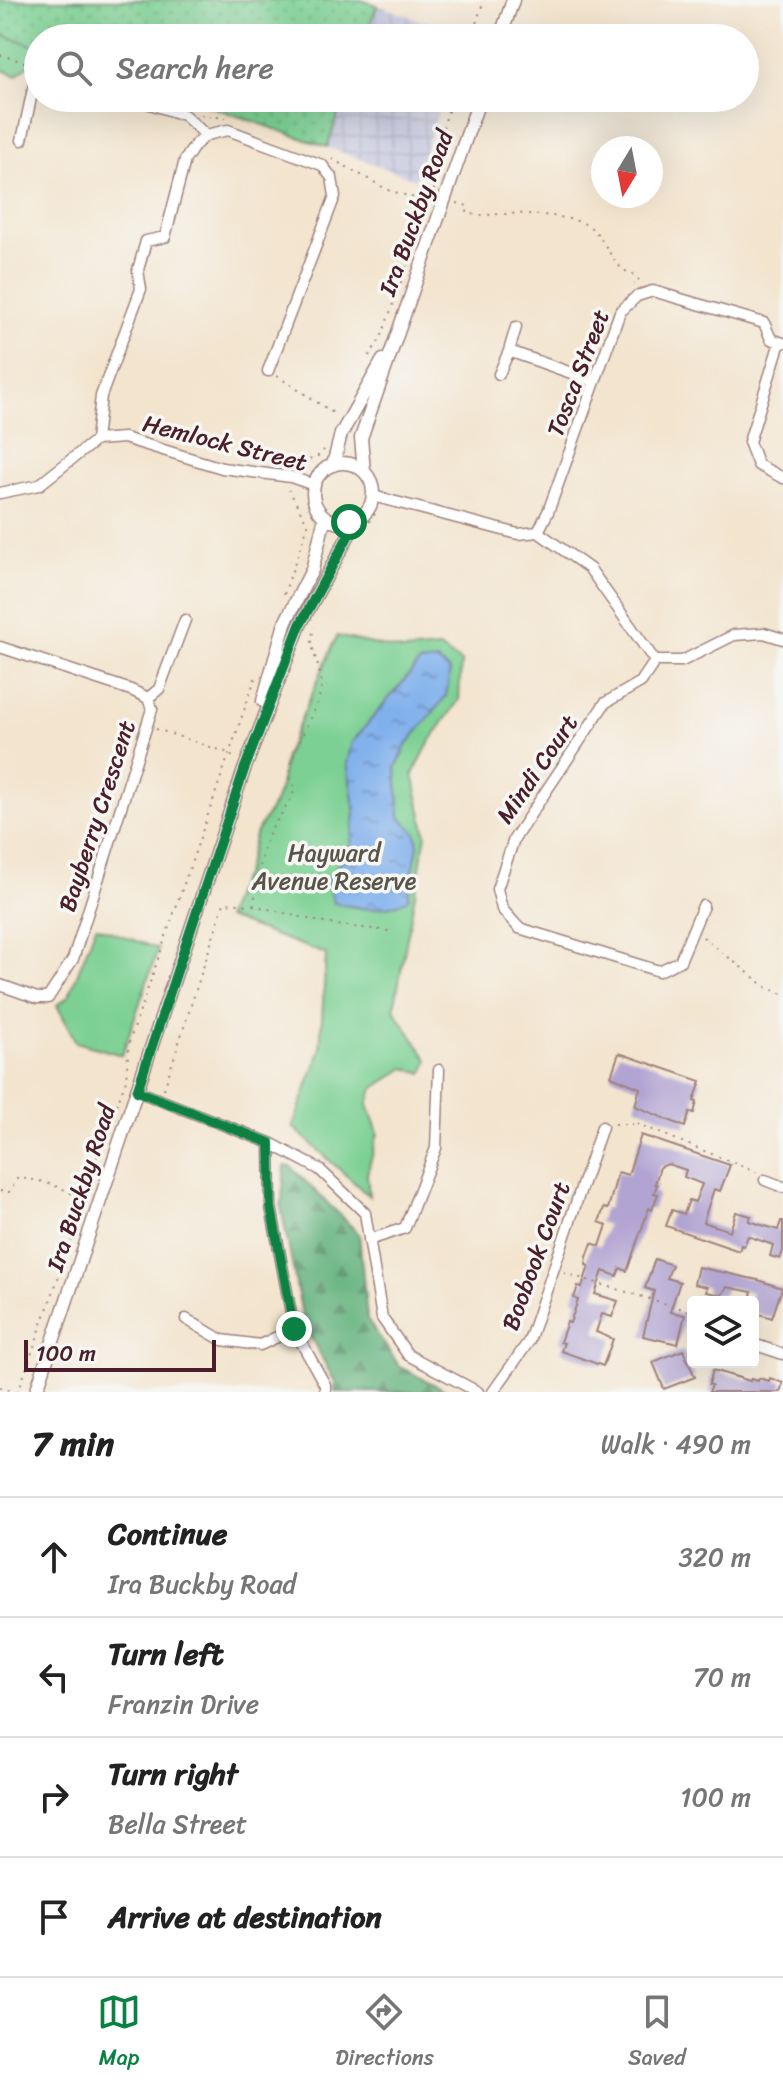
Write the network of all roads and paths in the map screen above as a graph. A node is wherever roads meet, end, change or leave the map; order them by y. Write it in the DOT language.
graph roads {
  1 [pos="484,0"];
  2 [pos="513,0"];
  3 [pos="476,24"];
  4 [pos="505,24"];
  5 [pos="0,55"];
  6 [pos="24,63"];
  7 [pos="28,112"];
  8 [pos="175,112"];
  9 [pos="448,112"];
  10 [pos="475,112"];
  11 [pos="206,135"];
  12 [pos="22,140"];
  13 [pos="445,199"];
  14 [pos="429,202"];
  15 [pos="415,243"];
  16 [pos="628,288"];
  17 [pos="516,327"];
  18 [pos="393,342"];
  19 [pos="782,343"];
  20 [pos="509,351"];
  21 [pos="370,365"];
  22 [pos="268,371"];
  23 [pos="499,374"];
  24 [pos="594,381"];
  25 [pos="343,420"];
  26 [pos="96,440"];
  27 [pos="329,446"];
  28 [pos="333,465"];
  29 [pos="364,471"];
  30 [pos="291,477"];
  31 [pos="783,478"];
  32 [pos="314,485"];
  33 [pos="0,493"];
  34 [pos="379,498"];
  35 [pos="325,517"];
  36 [pos="359,524"];
  37 [pos="538,532"];
  38 [pos="284,596"];
  39 [pos="185,620"];
  40 [pos="317,622"];
  41 [pos="783,639"];
  42 [pos="0,647"];
  43 [pos="655,661"];
  44 [pos="259,668"];
  45 [pos="148,698"];
  46 [pos="147,726"];
  47 [pos="229,753"];
  48 [pos="244,770"];
  49 [pos="253,905"];
  50 [pos="703,906"];
  51 [pos="692,930"];
  52 [pos="389,931"];
  53 [pos="0,985"];
  54 [pos="783,994"];
  55 [pos="439,1070"];
  56 [pos="137,1091"];
  57 [pos="160,1100"];
  58 [pos="602,1127"];
  59 [pos="270,1143"];
  60 [pos="765,1180"];
  61 [pos="783,1187"];
  62 [pos="0,1191"];
  63 [pos="80,1202"];
  64 [pos="98,1207"];
  65 [pos="369,1240"];
  66 [pos="555,1270"];
  67 [pos="687,1310"];
  68 [pos="186,1319"];
  69 [pos="294,1329"];
  70 [pos="759,1346"];
  71 [pos="783,1354"];
  72 [pos="0,1387"];
  73 [pos="18,1392"];
  74 [pos="36,1392"];
  75 [pos="325,1392"];
  76 [pos="478,1392"];
  77 [pos="493,1392"];
  1 -- 3 [label="path"];
  2 -- 4 [label="street"];
  5 -- 6 [label="path"];
  7 -- 12 [label="street"];
  8 -- 11 [label="street"];
  9 -- 14 [label="path"];
  10 -- 13 [label="street, Ira Buckby Road"];
  11 -- 22 [label="street"];
  11 -- 26 [label="street"];
  13 -- 16 [label="path"];
  13 -- 18 [label="street, Ira Buckby Road"];
  15 -- 21 [label="path"];
  17 -- 20 [label="street"];
  18 -- 28 [label="street, Ira Buckby Road"];
  18 -- 29 [label="street, Ira Buckby Road"];
  19 -- 24 [label="street, Tosca Street"];
  19 -- 31 [label="street"];
  20 -- 23 [label="street"];
  20 -- 24 [label="street"];
  22 -- 25 [label="path"];
  24 -- 37 [label="street, Tosca Street"];
  26 -- 30 [label="street, Hemlock Street"];
  26 -- 33 [label="street"];
  27 -- 30 [label="path"];
  28 -- 29 [label="street"];
  28 -- 32 [label="street"];
  29 -- 34 [label="street"];
  30 -- 32 [label="street, Hemlock Street"];
  30 -- 38 [label="path"];
  32 -- 35 [label="street"];
  34 -- 36 [label="path"];
  34 -- 36 [label="street"];
  34 -- 37 [label="street"];
  35 -- 36 [label="street"];
  35 -- 48 [label="street, Ira Buckby Road"];
  36 -- 48 [label="street, Ira Buckby Road"];
  37 -- 43 [label="street"];
  39 -- 45 [label="street"];
  40 -- 49 [label="path"];
  41 -- 43 [label="street"];
  42 -- 45 [label="street, Bayberry Crescent"];
  43 -- 51 [label="street, Mindi Court"];
  44 -- 47 [label="path"];
  45 -- 46 [label="street, Bayberry Crescent"];
  46 -- 47 [label="path"];
  46 -- 53 [label="street, Bayberry Crescent"];
  47 -- 48 [label="path"];
  47 -- 63 [label="path"];
  48 -- 56 [label="street, Ira Buckby Road"];
  49 -- 52 [label="path"];
  49 -- 57 [label="path"];
  50 -- 51 [label="street, Mindi Court"];
  51 -- 54 [label="path"];
  55 -- 65 [label="street"];
  56 -- 57 [label="street"];
  56 -- 64 [label="street, Ira Buckby Road"];
  57 -- 59 [label="street"];
  58 -- 60 [label="path"];
  58 -- 66 [label="street, Boobook Court"];
  59 -- 65 [label="street"];
  59 -- 69 [label="street"];
  60 -- 61 [label="street"];
  62 -- 63 [label="path"];
  63 -- 64 [label="path"];
  63 -- 73 [label="path"];
  64 -- 74 [label="street, Ira Buckby Road"];
  65 -- 76 [label="street"];
  66 -- 67 [label="path"];
  66 -- 77 [label="street, Boobook Court"];
  68 -- 69 [label="street"];
  69 -- 75 [label="street"];
  70 -- 71 [label="street"];
  72 -- 73 [label="path"];
}
